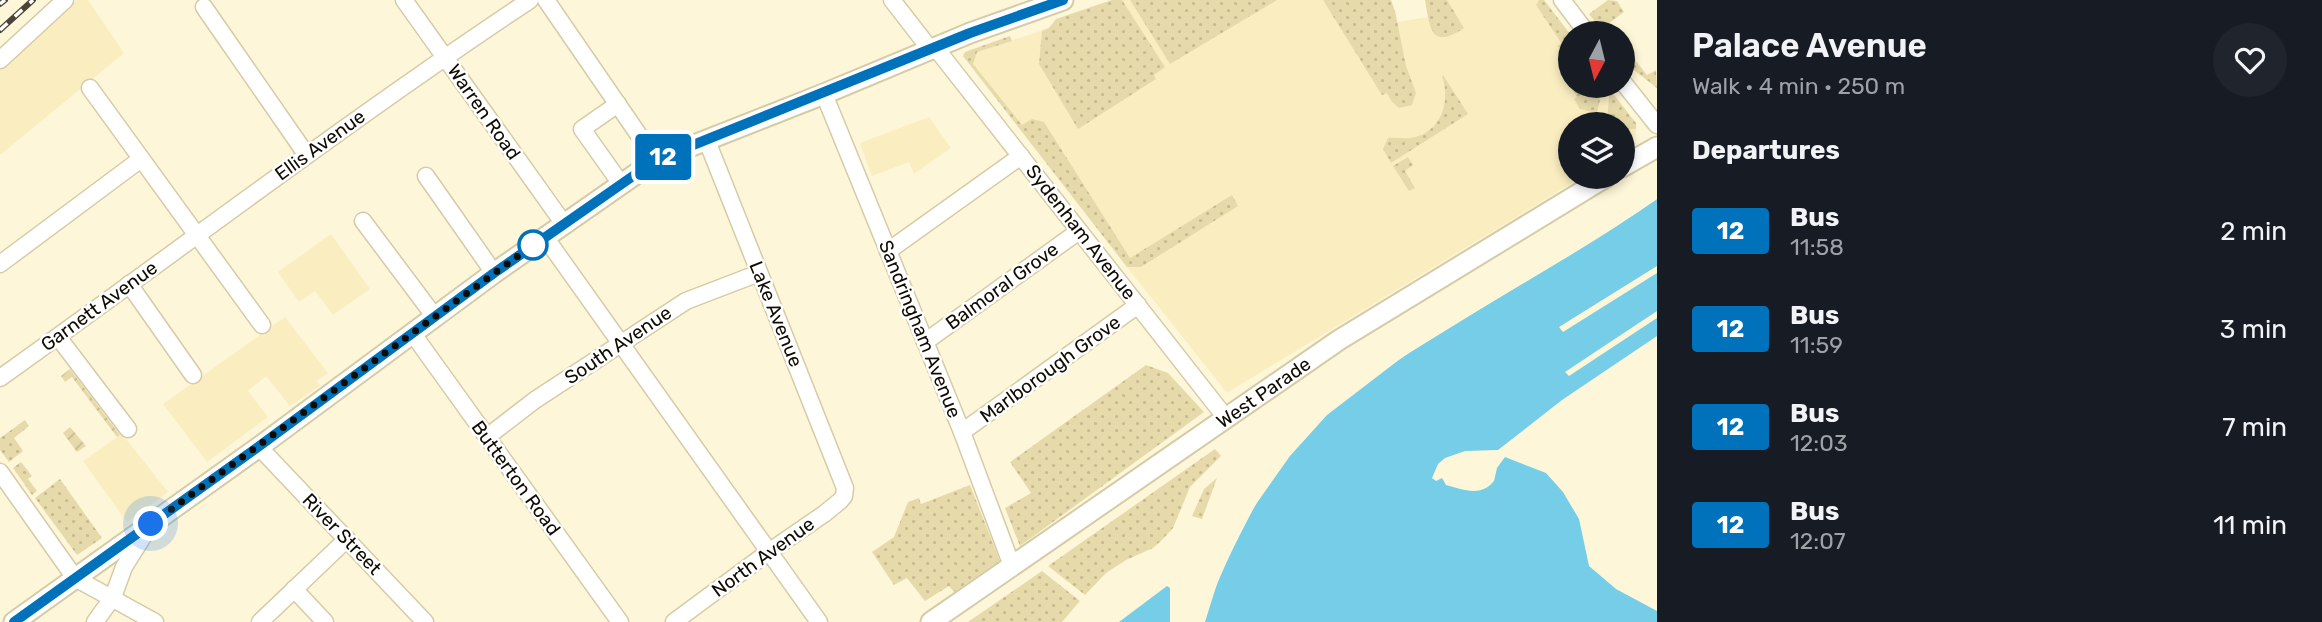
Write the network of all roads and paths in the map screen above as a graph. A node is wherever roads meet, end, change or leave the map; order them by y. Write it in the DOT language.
graph roads {
  1 [pos="65,0"];
  2 [pos="404,0"];
  3 [pos="530,0"];
  4 [pos="547,0"];
  5 [pos="892,0"];
  6 [pos="1063,0"];
  7 [pos="1562,0"];
  8 [pos="204,6"];
  9 [pos="1578,21"];
  10 [pos="932,48"];
  11 [pos="444,56"];
  12 [pos="0,60"];
  13 [pos="90,88"];
  14 [pos="824,93"];
  15 [pos="1635,97"];
  16 [pos="618,104"];
  17 [pos="1657,125"];
  18 [pos="706,141"];
  19 [pos="1657,147"];
  20 [pos="306,154"];
  21 [pos="1021,156"];
  22 [pos="141,159"];
  23 [pos="656,160"];
  24 [pos="1635,160"];
  25 [pos="426,176"];
  26 [pos="621,184"];
  27 [pos="1586,189"];
  28 [pos="363,221"];
  29 [pos="564,224"];
  30 [pos="1080,231"];
  31 [pos="197,234"];
  32 [pos="545,237"];
  33 [pos="888,251"];
  34 [pos="0,264"];
  35 [pos="494,273"];
  36 [pos="759,273"];
  37 [pos="129,284"];
  38 [pos="1138,305"];
  39 [pos="435,317"];
  40 [pos="262,324"];
  41 [pos="413,334"];
  42 [pos="58,337"];
  43 [pos="925,342"];
  44 [pos="620,344"];
  45 [pos="193,375"];
  46 [pos="0,378"];
  47 [pos="1226,418"];
  48 [pos="128,429"];
  49 [pos="962,432"];
  50 [pos="487,437"];
  51 [pos="258,447"];
  52 [pos="0,472"];
  53 [pos="845,488"];
  54 [pos="151,524"];
  55 [pos="347,539"];
  56 [pos="770,551"];
  57 [pos="1012,566"];
  58 [pos="75,578"];
  59 [pos="294,589"];
  60 [pos="113,597"];
  61 [pos="14,622"];
  62 [pos="95,622"];
  63 [pos="155,622"];
  64 [pos="260,622"];
  65 [pos="325,622"];
  66 [pos="425,622"];
  67 [pos="620,622"];
  68 [pos="674,622"];
  69 [pos="819,622"];
  70 [pos="931,622"];
  1 -- 12 [label="street"];
  2 -- 11 [label="street, Warren Road"];
  3 -- 11 [label="street, Ellis Avenue"];
  4 -- 16 [label="street"];
  5 -- 10 [label="street, Sydenham Avenue"];
  6 -- 10 [label="main road"];
  7 -- 9 [label="street"];
  8 -- 20 [label="street"];
  10 -- 14 [label="main road"];
  10 -- 21 [label="street, Sydenham Avenue"];
  11 -- 20 [label="street, Ellis Avenue"];
  11 -- 29 [label="street, Warren Road"];
  13 -- 22 [label="street"];
  14 -- 18 [label="main road"];
  14 -- 33 [label="street, Sandringham Avenue"];
  15 -- 17 [label="street"];
  16 -- 23 [label="street"];
  16 -- 26 [label="street"];
  18 -- 23 [label="main road"];
  18 -- 36 [label="street, Lake Avenue"];
  19 -- 24 [label="main road"];
  20 -- 31 [label="street, Ellis Avenue"];
  21 -- 30 [label="street, Sydenham Avenue"];
  21 -- 33 [label="street"];
  22 -- 31 [label="street"];
  22 -- 34 [label="street"];
  23 -- 26 [label="main road"];
  25 -- 35 [label="street"];
  26 -- 29 [label="main road"];
  27 -- 47 [label="main road, West Parade"];
  28 -- 39 [label="street"];
  29 -- 32 [label="main road"];
  30 -- 38 [label="street, Sydenham Avenue"];
  30 -- 43 [label="street, Balmoral Grove"];
  31 -- 37 [label="street, Garnett Avenue"];
  31 -- 40 [label="street"];
  32 -- 35 [label="main road"];
  32 -- 44 [label="street"];
  33 -- 43 [label="street, Sandringham Avenue"];
  35 -- 39 [label="main road"];
  36 -- 44 [label="street, South Avenue"];
  36 -- 53 [label="street, Lake Avenue"];
  37 -- 42 [label="street, Garnett Avenue"];
  37 -- 45 [label="street"];
  38 -- 47 [label="street, Sydenham Avenue"];
  38 -- 49 [label="street, Marlborough Grove"];
  39 -- 41 [label="main road"];
  41 -- 50 [label="street, Butterton Road"];
  41 -- 51 [label="main road"];
  42 -- 46 [label="street, Garnett Avenue"];
  42 -- 48 [label="street"];
  43 -- 49 [label="street, Sandringham Avenue"];
  44 -- 50 [label="street, South Avenue"];
  44 -- 56 [label="street"];
  47 -- 57 [label="main road, West Parade"];
  49 -- 57 [label="street, Sandringham Avenue"];
  50 -- 67 [label="street, Butterton Road"];
  51 -- 54 [label="main road"];
  51 -- 55 [label="street, River Street"];
  52 -- 58 [label="street"];
  53 -- 56 [label="street, North Avenue"];
  54 -- 58 [label="main road"];
  54 -- 60 [label="street"];
  55 -- 59 [label="street"];
  55 -- 66 [label="street, River Street"];
  56 -- 68 [label="street, North Avenue"];
  56 -- 69 [label="street"];
  57 -- 70 [label="main road, West Parade"];
  58 -- 60 [label="street"];
  58 -- 61 [label="main road"];
  59 -- 64 [label="street"];
  59 -- 65 [label="street"];
  60 -- 62 [label="street"];
  60 -- 63 [label="street"];
}
